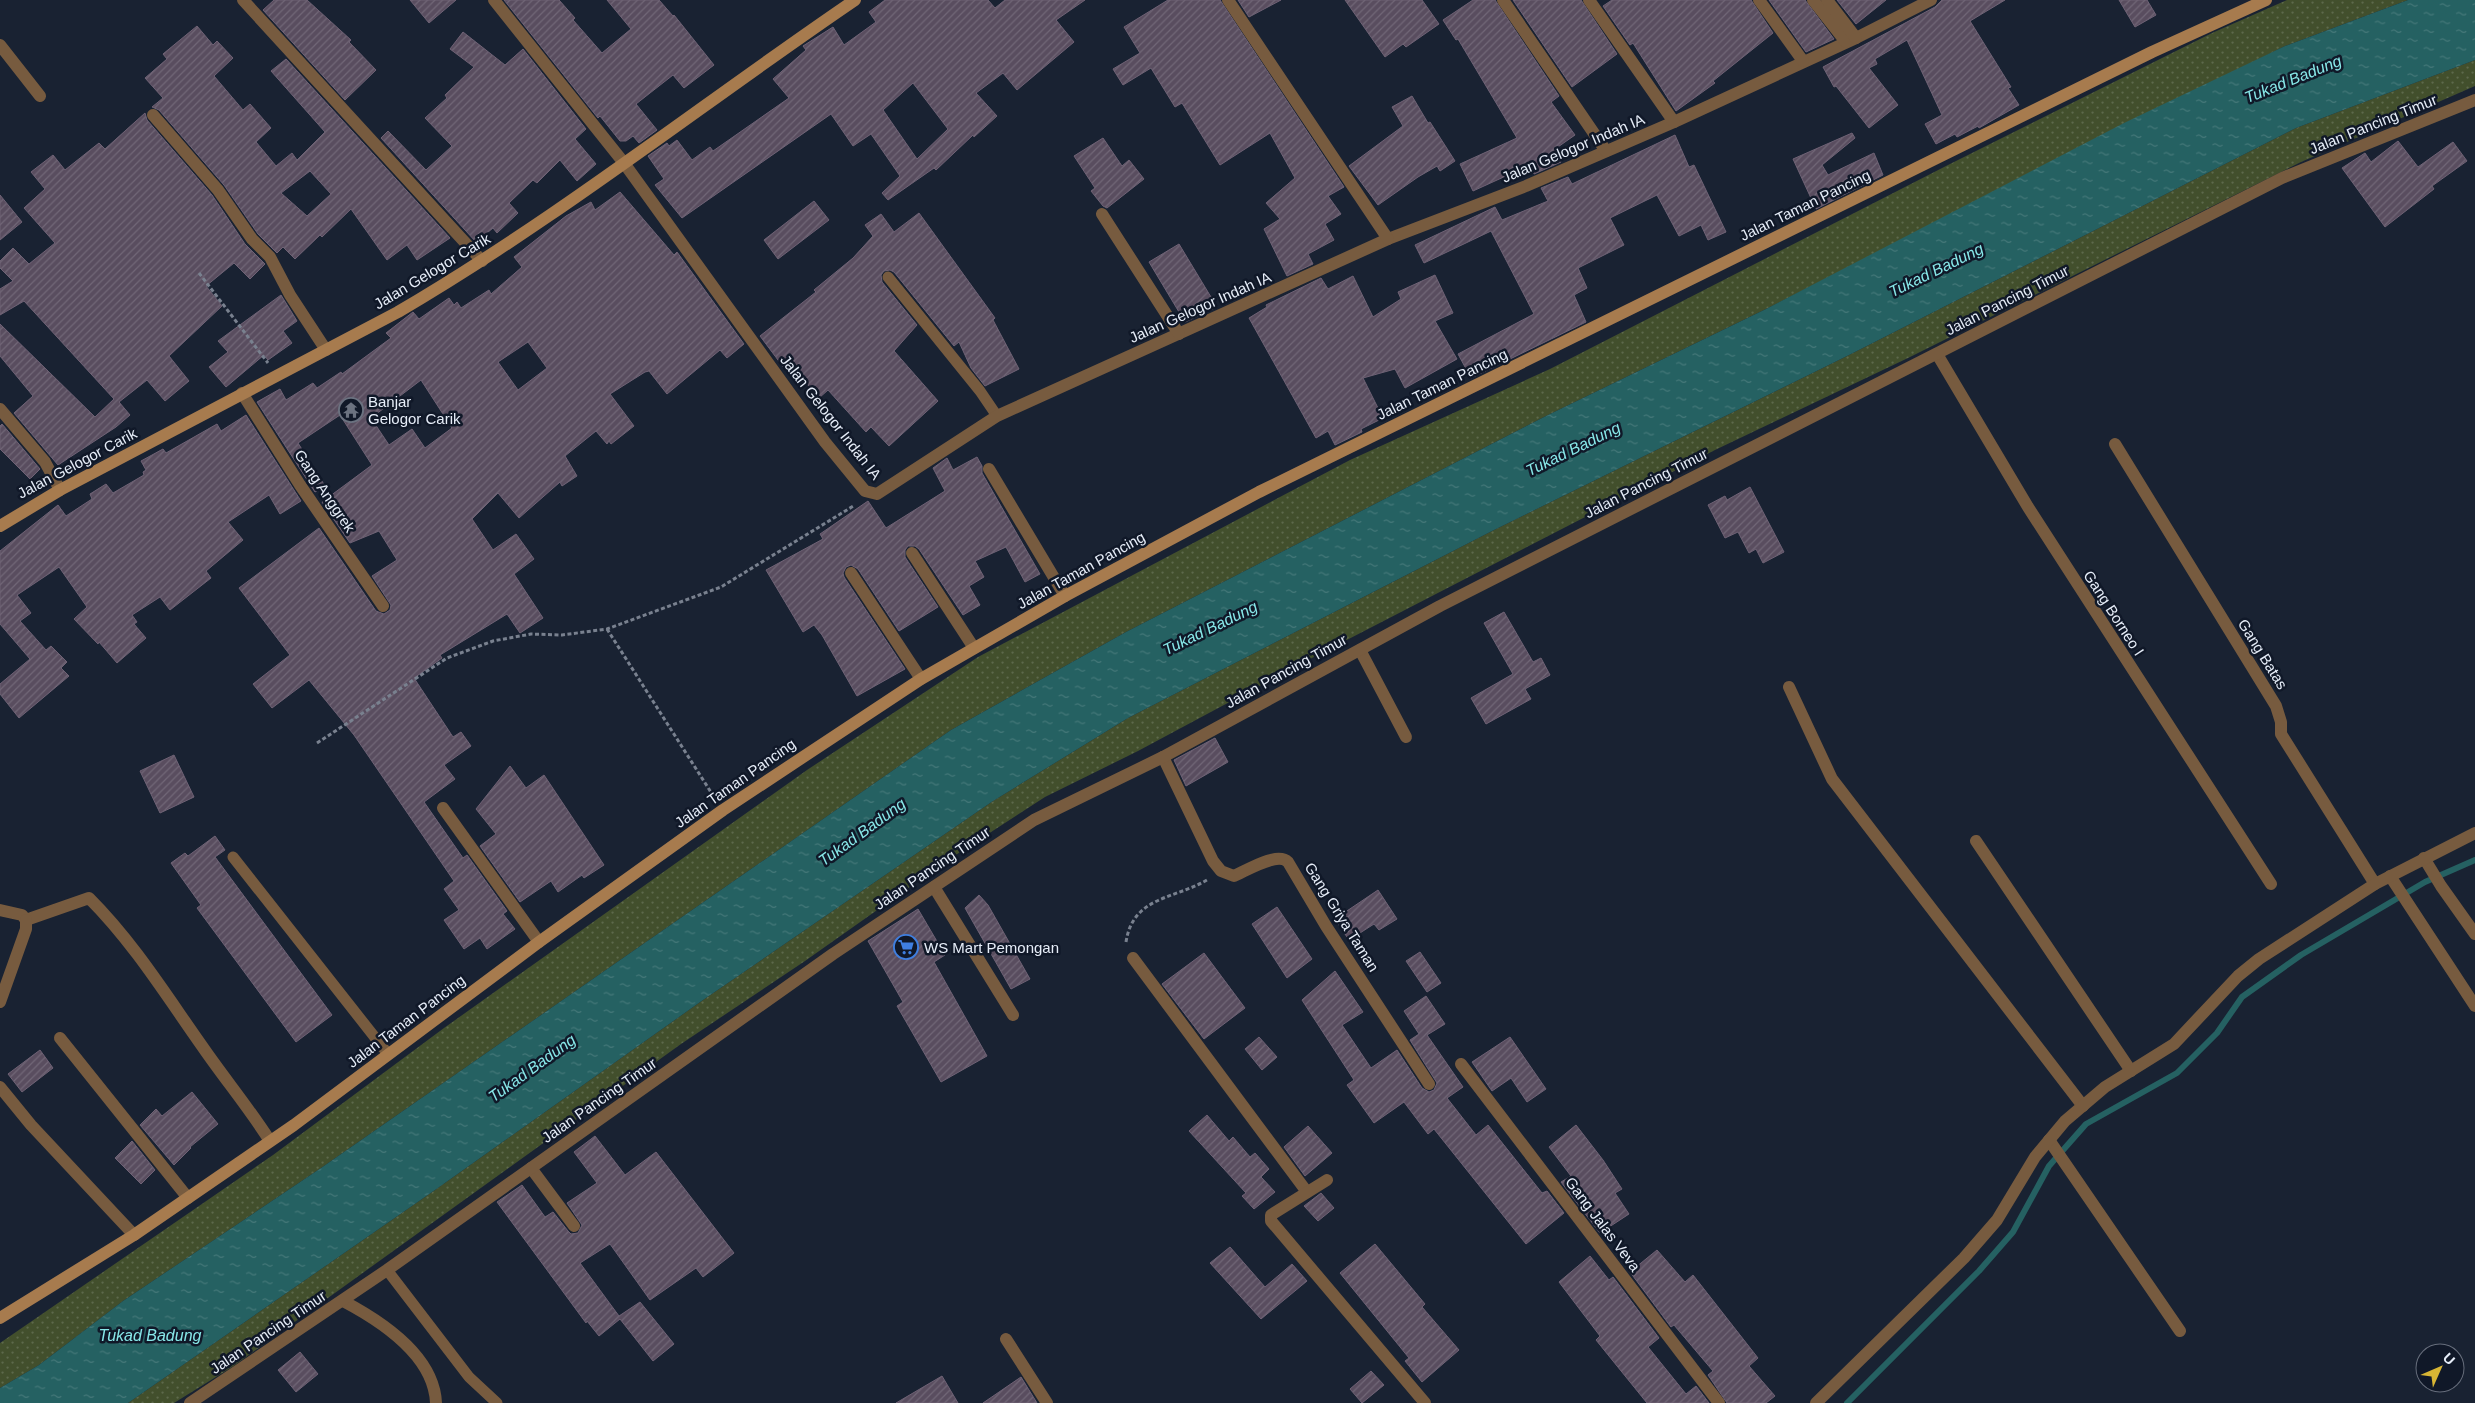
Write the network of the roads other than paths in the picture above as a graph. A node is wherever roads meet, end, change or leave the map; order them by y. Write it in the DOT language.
graph roads {
  1 [pos="243,0"];
  2 [pos="494,0"];
  3 [pos="855,0"];
  4 [pos="1228,0"];
  5 [pos="1503,0"];
  6 [pos="1589,0"];
  7 [pos="1759,0"];
  8 [pos="1814,0"];
  9 [pos="1827,0"];
  10 [pos="1931,0"];
  11 [pos="2266,0"];
  12 [pos="1851,40"];
  13 [pos="0,45"];
  14 [pos="1803,61"];
  15 [pos="40,96"];
  16 [pos="2475,100"];
  17 [pos="153,115"];
  18 [pos="1674,122"];
  19 [pos="1606,151"];
  20 [pos="624,163"];
  21 [pos="1102,214"];
  22 [pos="1388,240"];
  23 [pos="482,261"];
  24 [pos="888,277"];
  25 [pos="1179,334"];
  26 [pos="326,350"];
  27 [pos="1937,354"];
  28 [pos="242,394"];
  29 [pos="0,409"];
  30 [pos="997,416"];
  31 [pos="2115,444"];
  32 [pos="989,469"];
  33 [pos="60,490"];
  34 [pos="0,526"];
  35 [pos="912,553"];
  36 [pos="851,573"];
  37 [pos="1065,596"];
  38 [pos="383,606"];
  39 [pos="974,648"];
  40 [pos="1360,650"];
  41 [pos="921,679"];
  42 [pos="1789,687"];
  43 [pos="1406,737"];
  44 [pos="1163,757"];
  45 [pos="443,808"];
  46 [pos="2475,834"];
  47 [pos="1976,842"];
  48 [pos="234,857"];
  49 [pos="2427,863"];
  50 [pos="2393,881"];
  51 [pos="2272,884"];
  52 [pos="2375,884"];
  53 [pos="934,887"];
  54 [pos="0,910"];
  55 [pos="26,920"];
  56 [pos="2475,934"];
  57 [pos="538,942"];
  58 [pos="1133,958"];
  59 [pos="0,1002"];
  60 [pos="2475,1006"];
  61 [pos="1013,1015"];
  62 [pos="60,1038"];
  63 [pos="388,1054"];
  64 [pos="1461,1064"];
  65 [pos="2131,1071"];
  66 [pos="1429,1084"];
  67 [pos="0,1088"];
  68 [pos="2083,1106"];
  69 [pos="2050,1141"];
  70 [pos="270,1142"];
  71 [pos="531,1168"];
  72 [pos="1327,1180"];
  73 [pos="1306,1192"];
  74 [pos="188,1198"];
  75 [pos="574,1226"];
  76 [pos="134,1235"];
  77 [pos="387,1270"];
  78 [pos="343,1300"];
  79 [pos="0,1318"];
  80 [pos="2180,1331"];
  81 [pos="1006,1340"];
  82 [pos="190,1403"];
  83 [pos="436,1403"];
  84 [pos="497,1403"];
  85 [pos="1047,1403"];
  86 [pos="1425,1403"];
  87 [pos="1719,1403"];
  88 [pos="1816,1403"];
  1 -- 23 [label="street"];
  2 -- 20 [label="street, Jalan Gelogor Indah IA"];
  3 -- 20 [label="street, Jalan Gelogor Carik"];
  4 -- 22 [label="street"];
  5 -- 19 [label="street"];
  6 -- 18 [label="street"];
  7 -- 14 [label="street"];
  8 -- 12 [label="street"];
  9 -- 12 [label="street"];
  10 -- 12 [label="street, Jalan Gelogor Indah IA"];
  11 -- 37 [label="street, Jalan Taman Pancing"];
  12 -- 14 [label="street, Jalan Gelogor Indah IA"];
  13 -- 15 [label="street"];
  14 -- 18 [label="street, Jalan Gelogor Indah IA"];
  16 -- 27 [label="street, Jalan Pancing Timur"];
  17 -- 26 [label="street"];
  18 -- 19 [label="street, Jalan Gelogor Indah IA"];
  19 -- 22 [label="street, Jalan Gelogor Indah IA"];
  20 -- 23 [label="street, Jalan Gelogor Carik"];
  20 -- 30 [label="street, Jalan Gelogor Indah IA"];
  21 -- 25 [label="street"];
  22 -- 25 [label="street, Jalan Gelogor Indah IA"];
  23 -- 26 [label="street, Jalan Gelogor Carik"];
  24 -- 30 [label="lane"];
  25 -- 30 [label="street, Jalan Gelogor Indah IA"];
  26 -- 28 [label="street, Jalan Gelogor Carik"];
  27 -- 40 [label="street, Jalan Pancing Timur"];
  27 -- 51 [label="street, Gang Borneo I"];
  28 -- 33 [label="street, Jalan Gelogor Carik"];
  28 -- 38 [label="street, Gang Anggrek"];
  29 -- 33 [label="street"];
  31 -- 52 [label="street, Gang Batas"];
  32 -- 37 [label="street"];
  33 -- 34 [label="street, Jalan Gelogor Carik"];
  35 -- 39 [label="street"];
  36 -- 41 [label="street"];
  37 -- 39 [label="street, Jalan Taman Pancing"];
  39 -- 41 [label="street, Jalan Taman Pancing"];
  40 -- 43 [label="street"];
  40 -- 44 [label="street, Jalan Pancing Timur"];
  41 -- 57 [label="street, Jalan Taman Pancing"];
  42 -- 68 [label="street"];
  44 -- 53 [label="street, Jalan Pancing Timur"];
  44 -- 66 [label="street, Gang Griya Taman"];
  45 -- 57 [label="street"];
  46 -- 49 [label="street"];
  47 -- 65 [label="street"];
  48 -- 63 [label="lane"];
  49 -- 50 [label="street"];
  49 -- 56 [label="street"];
  50 -- 52 [label="street"];
  50 -- 60 [label="street"];
  52 -- 65 [label="street"];
  53 -- 61 [label="street"];
  53 -- 71 [label="street, Jalan Pancing Timur"];
  54 -- 55 [label="street"];
  55 -- 59 [label="street"];
  55 -- 70 [label="street"];
  57 -- 63 [label="street, Jalan Taman Pancing"];
  58 -- 73 [label="street"];
  62 -- 74 [label="street"];
  63 -- 70 [label="street, Jalan Taman Pancing"];
  64 -- 87 [label="street, Gang Jalas Veva"];
  65 -- 68 [label="street"];
  67 -- 76 [label="street"];
  68 -- 69 [label="street"];
  69 -- 80 [label="street"];
  69 -- 88 [label="street"];
  70 -- 74 [label="street, Jalan Taman Pancing"];
  71 -- 75 [label="street"];
  71 -- 77 [label="street, Jalan Pancing Timur"];
  72 -- 73 [label="street"];
  73 -- 86 [label="street"];
  74 -- 76 [label="street, Jalan Taman Pancing"];
  76 -- 79 [label="street, Jalan Taman Pancing"];
  77 -- 78 [label="street, Jalan Pancing Timur"];
  77 -- 84 [label="lane"];
  78 -- 82 [label="street, Jalan Pancing Timur"];
  78 -- 83 [label="street"];
  81 -- 85 [label="street"];
}
